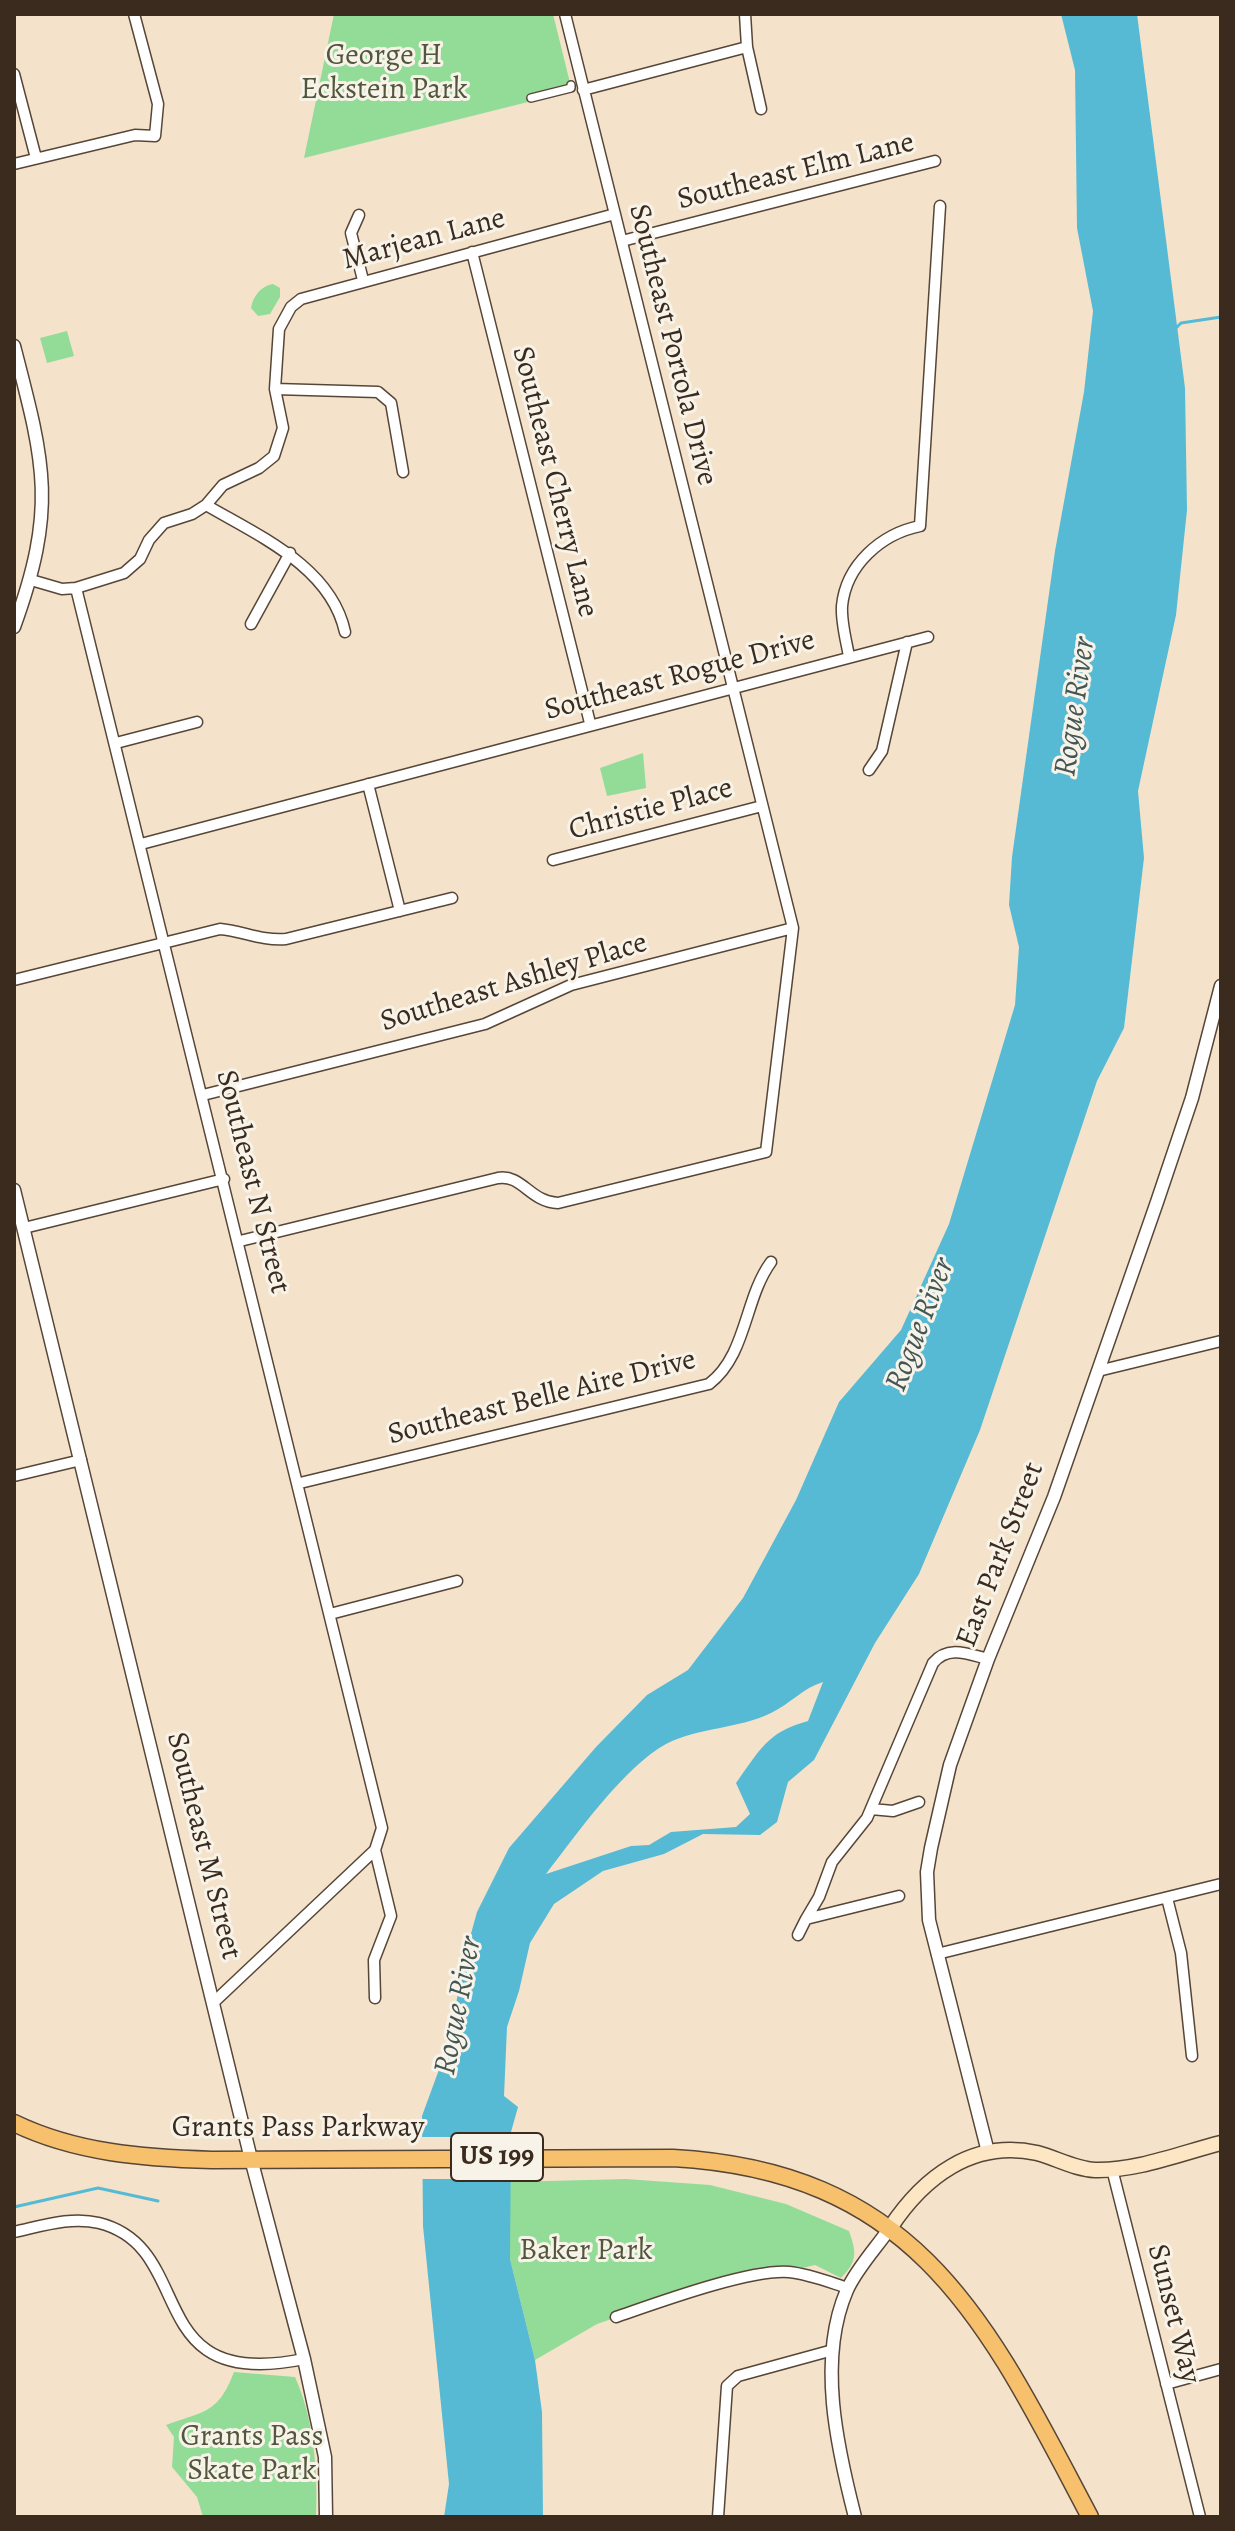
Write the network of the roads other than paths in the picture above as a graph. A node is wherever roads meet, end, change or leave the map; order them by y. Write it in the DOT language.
graph roads {
  1 [pos="134,14"];
  2 [pos="565,14"];
  3 [pos="745,14"];
  4 [pos="747,47"];
  5 [pos="14,74"];
  6 [pos="571,85"];
  7 [pos="583,90"];
  8 [pos="531,98"];
  9 [pos="761,109"];
  10 [pos="36,158"];
  11 [pos="935,161"];
  12 [pos="14,164"];
  13 [pos="940,206"];
  14 [pos="615,214"];
  15 [pos="359,215"];
  16 [pos="622,241"];
  17 [pos="472,252"];
  18 [pos="363,280"];
  19 [pos="14,346"];
  20 [pos="275,389"];
  21 [pos="403,472"];
  22 [pos="206,505"];
  23 [pos="290,553"];
  24 [pos="31,580"];
  25 [pos="76,588"];
  26 [pos="251,624"];
  27 [pos="14,627"];
  28 [pos="345,632"];
  29 [pos="928,637"];
  30 [pos="907,642"];
  31 [pos="849,656"];
  32 [pos="733,687"];
  33 [pos="197,722"];
  34 [pos="590,723"];
  35 [pos="116,743"];
  36 [pos="869,770"];
  37 [pos="368,784"];
  38 [pos="762,806"];
  39 [pos="141,844"];
  40 [pos="553,860"];
  41 [pos="452,898"];
  42 [pos="400,911"];
  43 [pos="793,928"];
  44 [pos="166,943"];
  45 [pos="14,980"];
  46 [pos="1221,986"];
  47 [pos="203,1095"];
  48 [pos="224,1179"];
  49 [pos="14,1190"];
  50 [pos="24,1228"];
  51 [pos="240,1241"];
  52 [pos="771,1262"];
  53 [pos="1221,1341"];
  54 [pos="1098,1371"];
  55 [pos="81,1460"];
  56 [pos="14,1476"];
  57 [pos="300,1483"];
  58 [pos="457,1581"];
  59 [pos="330,1614"];
  60 [pos="988,1659"];
  61 [pos="919,1802"];
  62 [pos="869,1814"];
  63 [pos="375,1850"];
  64 [pos="1221,1884"];
  65 [pos="899,1896"];
  66 [pos="1167,1898"];
  67 [pos="806,1919"];
  68 [pos="798,1935"];
  69 [pos="937,1954"];
  70 [pos="375,1998"];
  71 [pos="214,2002"];
  72 [pos="1192,2056"];
  73 [pos="14,2123"];
  74 [pos="1221,2143"];
  75 [pos="988,2152"];
  76 [pos="251,2159"];
  77 [pos="1112,2169"];
  78 [pos="890,2228"];
  79 [pos="14,2232"];
  80 [pos="848,2288"];
  81 [pos="616,2317"];
  82 [pos="833,2350"];
  83 [pos="304,2359"];
  84 [pos="1221,2369"];
  85 [pos="1166,2384"];
  86 [pos="326,2517"];
  87 [pos="718,2517"];
  88 [pos="855,2517"];
  89 [pos="1090,2517"];
  90 [pos="1200,2517"];
  1 -- 10 [label="street"];
  2 -- 7 [label="street, Southeast Portola Drive"];
  3 -- 4 [label="street"];
  4 -- 7 [label="street"];
  4 -- 9 [label="street"];
  5 -- 10 [label="street"];
  6 -- 8 [label="street"];
  7 -- 14 [label="street, Southeast Portola Drive"];
  10 -- 12 [label="street"];
  11 -- 16 [label="street, Southeast Elm Lane"];
  13 -- 31 [label="street, Southeast Rogue Drive"];
  14 -- 16 [label="street, Southeast Portola Drive"];
  14 -- 17 [label="street, Marjean Lane"];
  15 -- 18 [label="street"];
  16 -- 32 [label="street, Southeast Portola Drive"];
  17 -- 18 [label="street, Marjean Lane"];
  17 -- 34 [label="street, Southeast Cherry Lane"];
  18 -- 20 [label="street, Marjean Lane"];
  19 -- 24 [label="street"];
  20 -- 21 [label="street"];
  20 -- 22 [label="street, Marjean Lane"];
  22 -- 23 [label="street"];
  22 -- 25 [label="street, Marjean Lane"];
  23 -- 26 [label="street"];
  23 -- 28 [label="street"];
  24 -- 25 [label="street"];
  24 -- 27 [label="street"];
  25 -- 35 [label="street, Southeast N Street"];
  29 -- 30 [label="street"];
  30 -- 31 [label="street"];
  30 -- 36 [label="street"];
  31 -- 32 [label="street, Southeast Rogue Drive"];
  32 -- 34 [label="street, Southeast Rogue Drive"];
  32 -- 38 [label="street, Southeast Portola Drive"];
  33 -- 35 [label="street"];
  34 -- 37 [label="street, Southeast Rogue Drive"];
  35 -- 39 [label="street, Southeast N Street"];
  37 -- 39 [label="street, Southeast Rogue Drive"];
  37 -- 42 [label="street"];
  38 -- 40 [label="street, Christie Place"];
  38 -- 43 [label="street, Southeast Portola Drive"];
  39 -- 44 [label="street, Southeast N Street"];
  41 -- 42 [label="street"];
  42 -- 44 [label="street"];
  43 -- 47 [label="street, Southeast Ashley Place"];
  43 -- 51 [label="street"];
  44 -- 45 [label="street"];
  44 -- 47 [label="street, Southeast N Street"];
  46 -- 54 [label="street, East Park Street"];
  47 -- 48 [label="street, Southeast N Street"];
  48 -- 50 [label="street"];
  48 -- 51 [label="street, Southeast N Street"];
  49 -- 50 [label="street, Southeast M Street"];
  50 -- 55 [label="street, Southeast M Street"];
  51 -- 57 [label="street, Southeast N Street"];
  52 -- 57 [label="street, Southeast Belle Aire Drive"];
  53 -- 54 [label="street"];
  54 -- 60 [label="street, East Park Street"];
  55 -- 56 [label="street"];
  55 -- 71 [label="street, Southeast M Street"];
  57 -- 59 [label="street, Southeast N Street"];
  58 -- 59 [label="street"];
  59 -- 63 [label="street, Southeast N Street"];
  60 -- 62 [label="street"];
  60 -- 69 [label="street, East Park Street"];
  61 -- 62 [label="street"];
  62 -- 67 [label="street"];
  63 -- 70 [label="street, Southeast N Street"];
  63 -- 71 [label="street"];
  64 -- 66 [label="street"];
  65 -- 67 [label="street"];
  66 -- 69 [label="street"];
  66 -- 72 [label="street"];
  67 -- 68 [label="street"];
  69 -- 75 [label="street, East Park Street"];
  71 -- 76 [label="street, Southeast M Street"];
  73 -- 76 [label="highway, Grants Pass Parkway / US 199"];
  74 -- 77 [label="main road"];
  75 -- 77 [label="main road"];
  75 -- 78 [label="main road"];
  76 -- 78 [label="highway, Grants Pass Parkway / US 199"];
  76 -- 83 [label="street, Southeast M Street"];
  77 -- 85 [label="street, Sunset Way"];
  78 -- 80 [label="street"];
  78 -- 89 [label="highway, Grants Pass Parkway / US 199"];
  79 -- 83 [label="street"];
  80 -- 81 [label="street"];
  80 -- 82 [label="street"];
  82 -- 87 [label="street"];
  82 -- 88 [label="street"];
  83 -- 86 [label="street, Southeast M Street"];
  84 -- 85 [label="street"];
  85 -- 90 [label="street, Sunset Way"];
}
